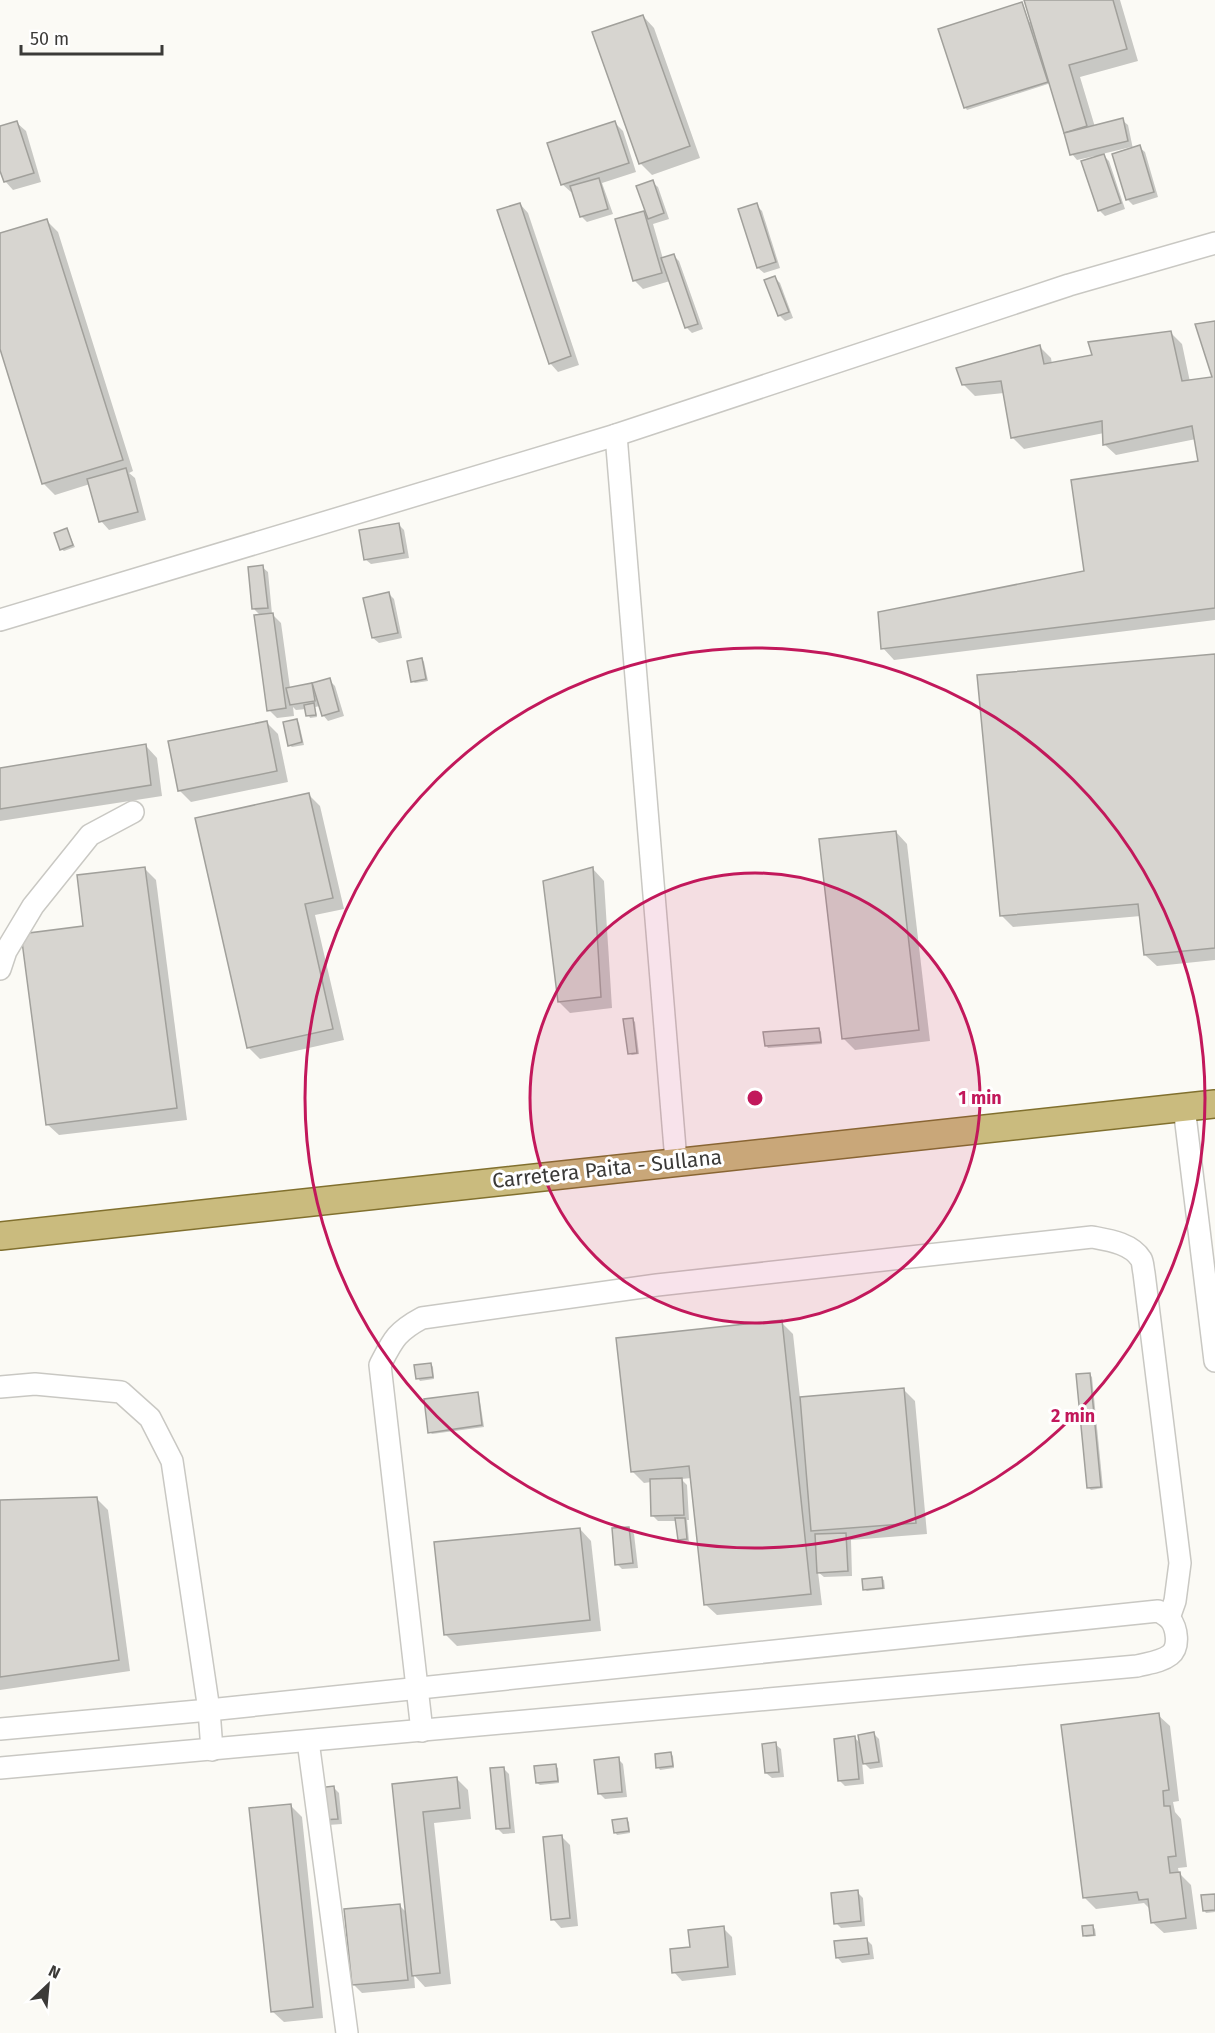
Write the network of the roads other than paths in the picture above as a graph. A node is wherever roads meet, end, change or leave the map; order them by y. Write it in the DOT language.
graph roads {
  1 [pos="1215,243"];
  2 [pos="616,435"];
  3 [pos="0,620"];
  4 [pos="133,812"];
  5 [pos="0,969"];
  6 [pos="1215,1104"];
  7 [pos="1184,1107"];
  8 [pos="676,1161"];
  9 [pos="0,1236"];
  10 [pos="1215,1361"];
  11 [pos="0,1387"];
  12 [pos="1169,1618"];
  13 [pos="418,1688"];
  14 [pos="209,1710"];
  15 [pos="0,1729"];
  16 [pos="422,1731"];
  17 [pos="308,1741"];
  18 [pos="213,1750"];
  19 [pos="0,1768"];
  20 [pos="347,2033"];
  1 -- 2 [label="street"];
  2 -- 3 [label="street"];
  2 -- 8 [label="street"];
  4 -- 5 [label="street"];
  6 -- 7 [label="main road, Carretera Paita - Sullana"];
  7 -- 8 [label="main road, Carretera Paita - Sullana"];
  7 -- 10 [label="street"];
  8 -- 9 [label="main road, Carretera Paita - Sullana"];
  11 -- 14 [label="street"];
  12 -- 13 [label="street"];
  12 -- 13 [label="street"];
  12 -- 16 [label="street"];
  13 -- 14 [label="street"];
  13 -- 16 [label="street"];
  14 -- 15 [label="street"];
  14 -- 18 [label="street"];
  16 -- 17 [label="street"];
  17 -- 18 [label="street"];
  17 -- 20 [label="street"];
  18 -- 19 [label="street"];
}
